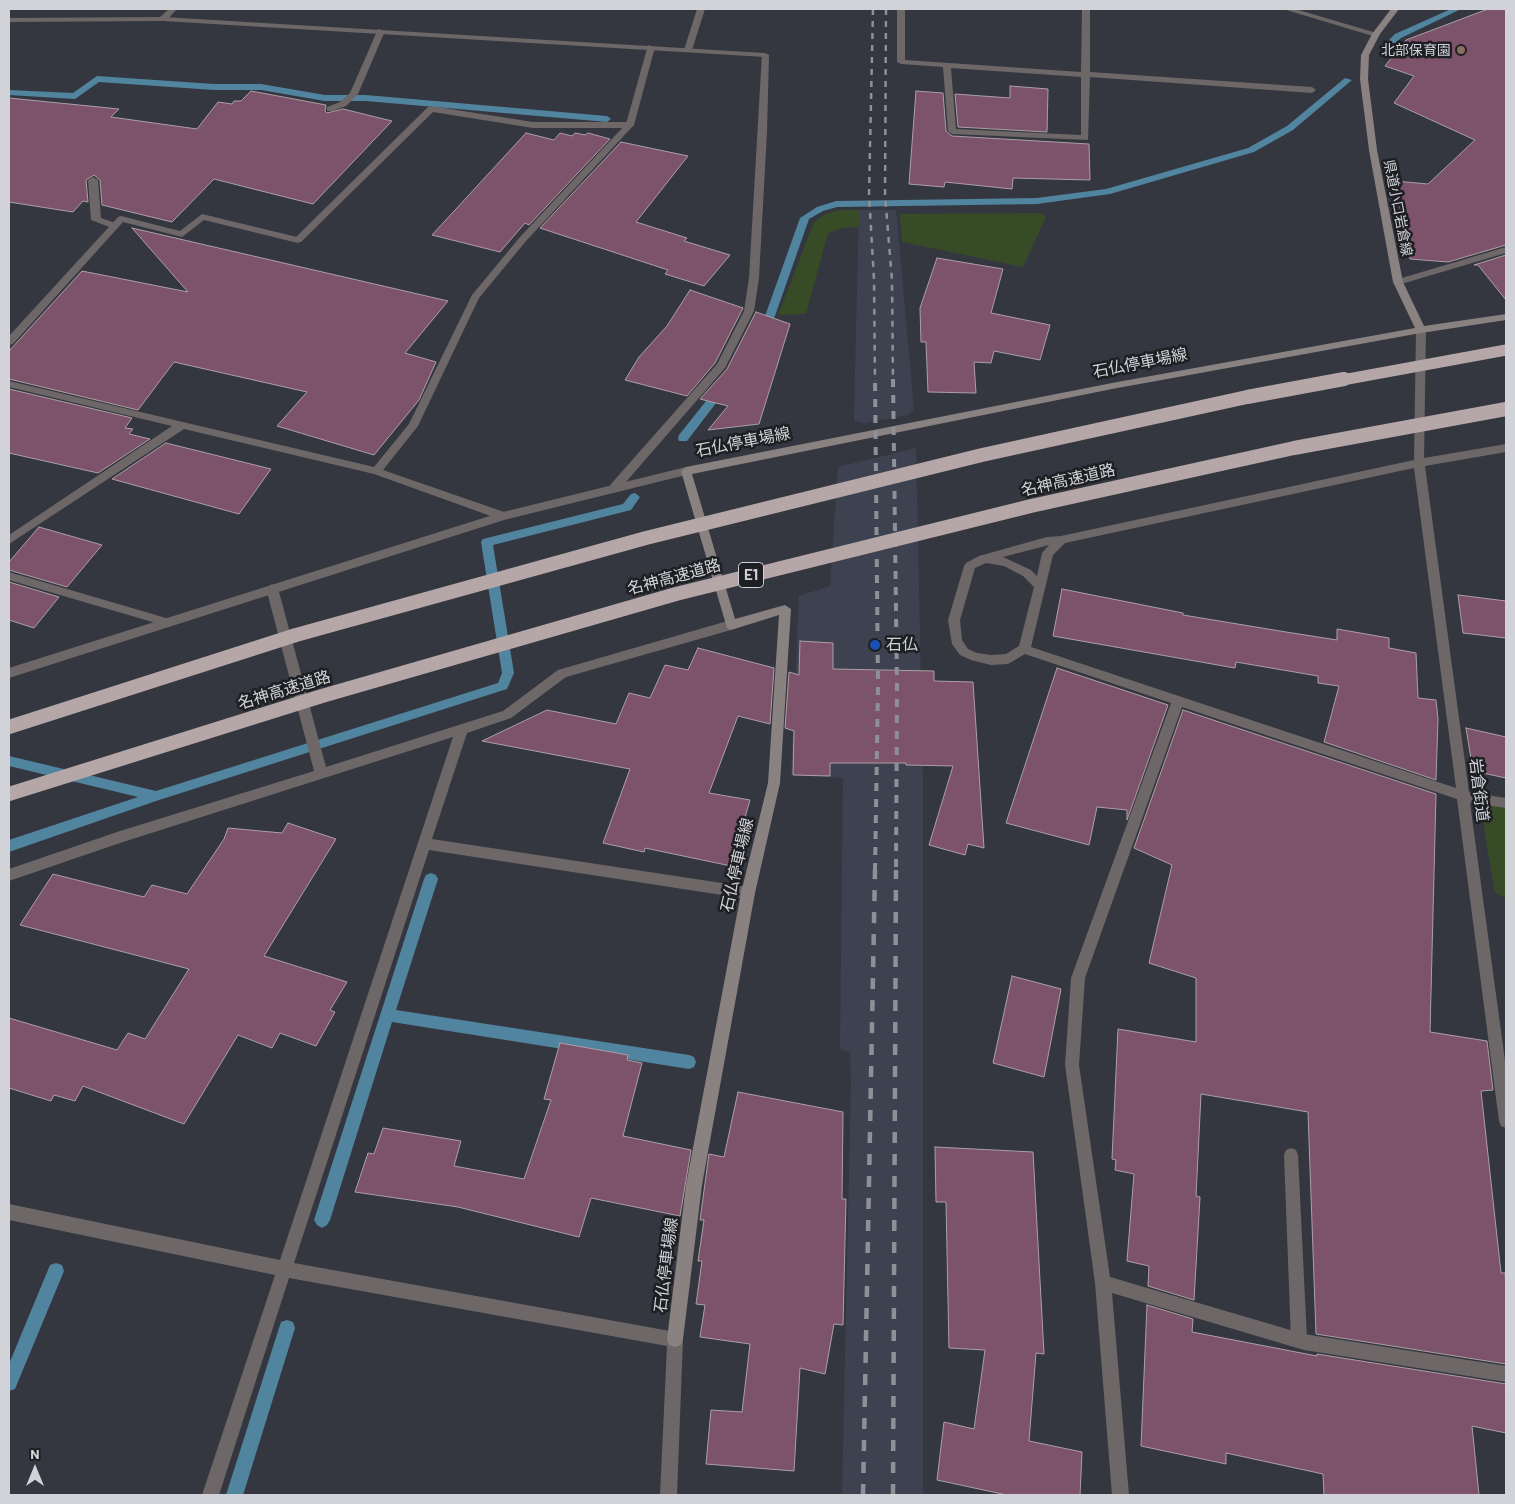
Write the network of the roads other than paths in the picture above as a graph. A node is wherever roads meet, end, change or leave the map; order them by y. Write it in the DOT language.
graph roads {
  1 [pos="173,9"];
  2 [pos="700,9"];
  3 [pos="901,9"];
  4 [pos="1086,9"];
  5 [pos="1287,9"];
  6 [pos="1394,9"];
  7 [pos="163,19"];
  8 [pos="9,20"];
  9 [pos="381,31"];
  10 [pos="1376,34"];
  11 [pos="651,48"];
  12 [pos="688,50"];
  13 [pos="947,65"];
  14 [pos="1085,76"];
  15 [pos="1312,90"];
  16 [pos="330,109"];
  17 [pos="630,125"];
  18 [pos="93,180"];
  19 [pos="114,226"];
  20 [pos="1506,250"];
  21 [pos="1398,282"];
  22 [pos="1506,317"];
  23 [pos="1421,330"];
  24 [pos="9,342"];
  25 [pos="1506,350"];
  26 [pos="9,384"];
  27 [pos="1506,409"];
  28 [pos="182,425"];
  29 [pos="1506,448"];
  30 [pos="1419,463"];
  31 [pos="376,471"];
  32 [pos="686,472"];
  33 [pos="614,487"];
  34 [pos="503,516"];
  35 [pos="9,540"];
  36 [pos="1061,540"];
  37 [pos="983,559"];
  38 [pos="9,576"];
  39 [pos="1040,586"];
  40 [pos="272,588"];
  41 [pos="166,622"];
  42 [pos="731,625"];
  43 [pos="1024,649"];
  44 [pos="9,673"];
  45 [pos="1178,702"];
  46 [pos="9,727"];
  47 [pos="462,729"];
  48 [pos="321,773"];
  49 [pos="9,794"];
  50 [pos="1463,796"];
  51 [pos="1506,803"];
  52 [pos="425,844"];
  53 [pos="9,875"];
  54 [pos="748,893"];
  55 [pos="1506,1121"];
  56 [pos="1291,1155"];
  57 [pos="9,1212"];
  58 [pos="285,1269"];
  59 [pos="1103,1283"];
  60 [pos="675,1339"];
  61 [pos="1299,1340"];
  62 [pos="1506,1374"];
  63 [pos="210,1495"];
  64 [pos="669,1495"];
  65 [pos="1120,1495"];
  1 -- 7 [label="street"];
  2 -- 12 [label="street"];
  3 -- 13 [label="street"];
  4 -- 14 [label="street"];
  5 -- 10 [label="street"];
  6 -- 10 [label="main road, 県道小口岩倉線"];
  7 -- 8 [label="street"];
  7 -- 9 [label="street"];
  9 -- 11 [label="street"];
  9 -- 16 [label="street"];
  10 -- 21 [label="main road, 県道小口岩倉線"];
  11 -- 12 [label="street"];
  11 -- 17 [label="street"];
  12 -- 33 [label="street"];
  13 -- 14 [label="street"];
  13 -- 14 [label="street"];
  14 -- 15 [label="street"];
  17 -- 19 [label="street"];
  17 -- 31 [label="street"];
  18 -- 19 [label="street"];
  19 -- 24 [label="street"];
  20 -- 21 [label="street"];
  21 -- 23 [label="main road, 県道小口岩倉線"];
  22 -- 23 [label="main road"];
  23 -- 30 [label="street, 岩倉街道"];
  23 -- 32 [label="main road, 石仏停車場線"];
  25 -- 46 [label="highway, bridge"];
  26 -- 28 [label="street"];
  27 -- 49 [label="highway, 名神高速道路 / E1, bridge"];
  28 -- 31 [label="street"];
  28 -- 35 [label="street"];
  29 -- 30 [label="street"];
  30 -- 36 [label="street"];
  30 -- 50 [label="street, 岩倉街道"];
  31 -- 34 [label="street"];
  32 -- 33 [label="street"];
  32 -- 42 [label="main road, 石仏停車場線"];
  33 -- 34 [label="street"];
  34 -- 40 [label="street"];
  36 -- 37 [label="street"];
  36 -- 39 [label="street"];
  37 -- 39 [label="street"];
  37 -- 43 [label="street"];
  38 -- 41 [label="street"];
  39 -- 43 [label="street"];
  40 -- 41 [label="street"];
  40 -- 48 [label="street"];
  41 -- 44 [label="street"];
  42 -- 47 [label="street"];
  42 -- 54 [label="main road, 石仏停車場線"];
  43 -- 45 [label="street"];
  45 -- 50 [label="street"];
  45 -- 59 [label="street"];
  47 -- 48 [label="street"];
  47 -- 52 [label="street"];
  48 -- 53 [label="street"];
  50 -- 51 [label="street"];
  50 -- 55 [label="street, 岩倉街道"];
  52 -- 54 [label="street"];
  52 -- 58 [label="street"];
  54 -- 60 [label="main road, 石仏停車場線"];
  56 -- 61 [label="street"];
  57 -- 58 [label="street"];
  58 -- 60 [label="street"];
  58 -- 63 [label="street"];
  59 -- 61 [label="street"];
  59 -- 65 [label="street"];
  60 -- 64 [label="street"];
  61 -- 62 [label="street"];
}
